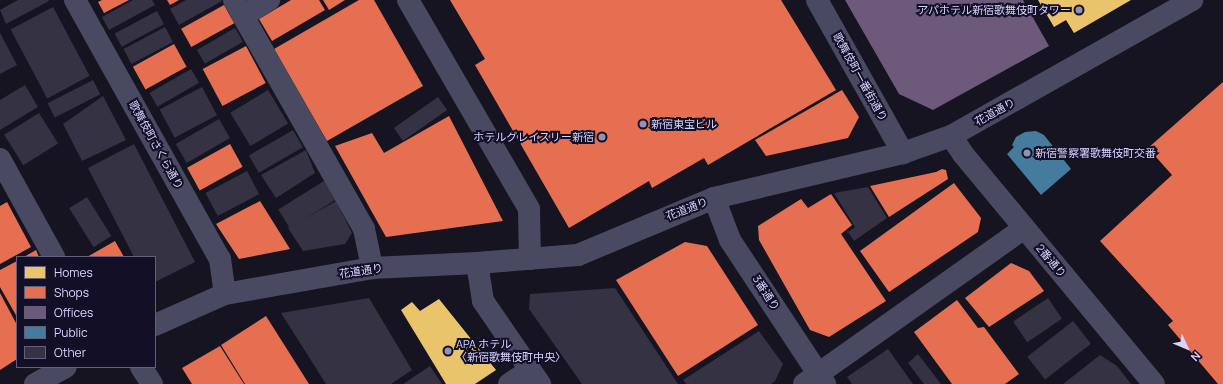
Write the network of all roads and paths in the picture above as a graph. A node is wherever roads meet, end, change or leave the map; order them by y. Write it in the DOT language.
graph roads {
  1 [pos="75,0"];
  2 [pos="269,0"];
  3 [pos="408,0"];
  4 [pos="817,0"];
  5 [pos="1182,3"];
  6 [pos="239,8"];
  7 [pos="951,136"];
  8 [pos="903,153"];
  9 [pos="0,159"];
  10 [pos="714,198"];
  11 [pos="1024,228"];
  12 [pos="53,256"];
  13 [pos="530,259"];
  14 [pos="477,263"];
  15 [pos="372,268"];
  16 [pos="225,294"];
  17 [pos="156,325"];
  18 [pos="64,368"];
  19 [pos="142,368"];
  20 [pos="535,377"];
  21 [pos="816,380"];
  22 [pos="35,384"];
  23 [pos="152,384"];
  24 [pos="509,384"];
  25 [pos="1154,384"];
  1 -- 16 [label="street, 歌舞伎町さくら通り"];
  2 -- 6 [label="street"];
  3 -- 13 [label="street"];
  4 -- 8 [label="street, 歌舞伎町一番街通り"];
  5 -- 7 [label="street, 花道通り"];
  6 -- 15 [label="street"];
  7 -- 8 [label="street, 花道通り"];
  7 -- 11 [label="street, 2番通り"];
  8 -- 10 [label="street, 花道通り"];
  9 -- 12 [label="street"];
  10 -- 13 [label="street, 花道通り"];
  10 -- 21 [label="street, 3番通り"];
  11 -- 21 [label="street"];
  11 -- 25 [label="street, 2番通り"];
  13 -- 14 [label="street, 花道通り"];
  14 -- 15 [label="street, 花道通り"];
  14 -- 20 [label="street"];
  15 -- 16 [label="street, 花道通り"];
  16 -- 17 [label="street, 花道通り"];
  18 -- 22 [label="street"];
  19 -- 23 [label="street"];
  20 -- 24 [label="street"];
}
